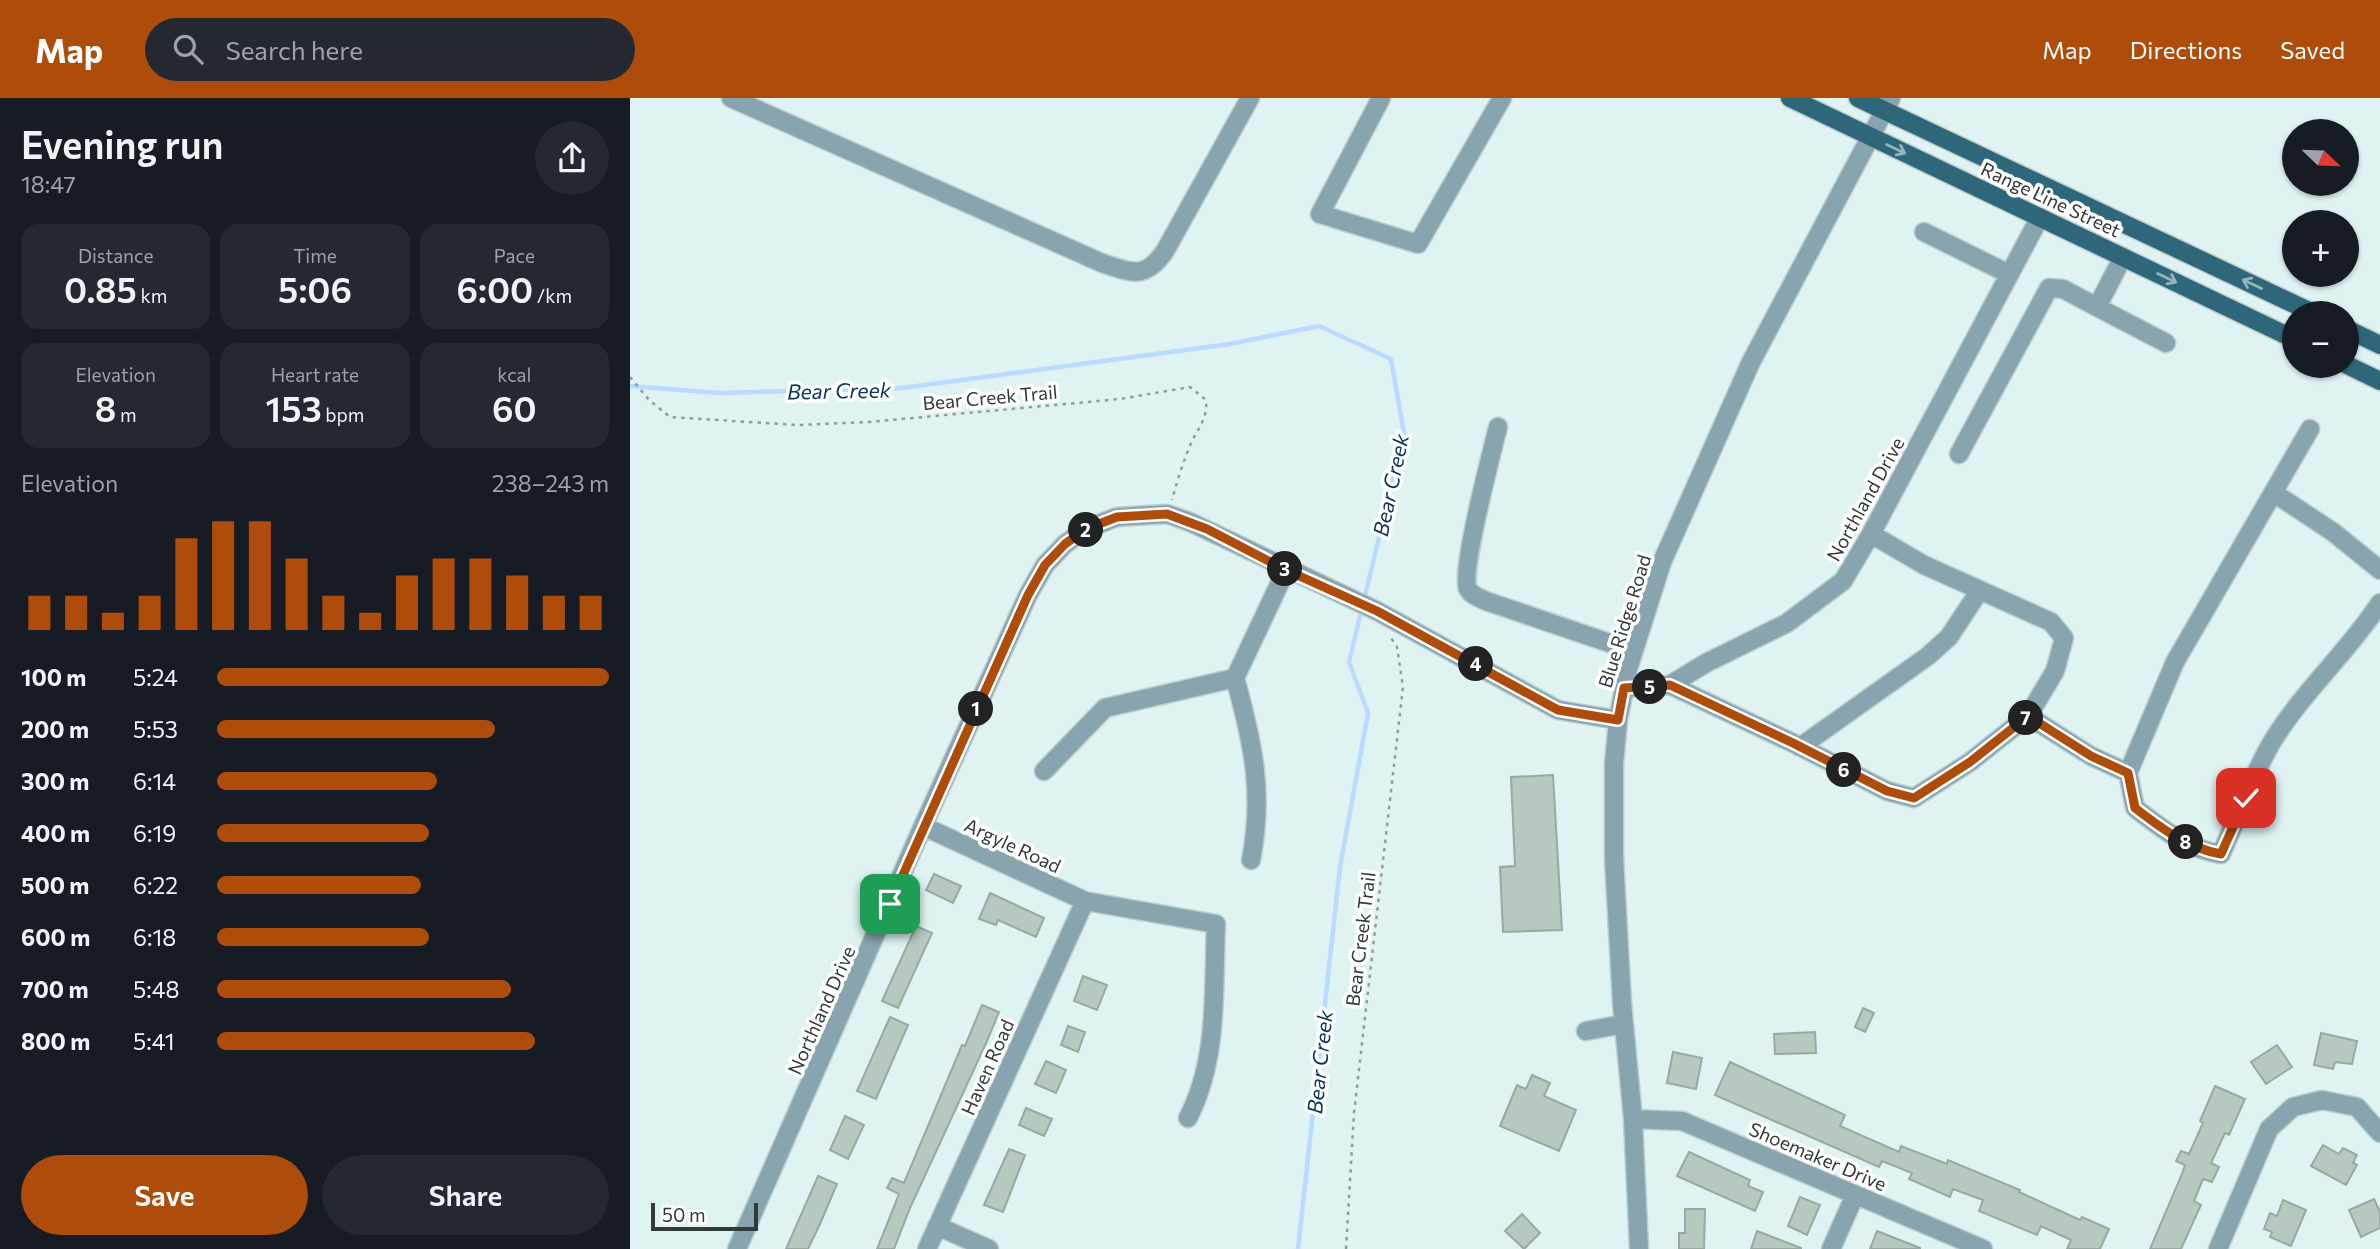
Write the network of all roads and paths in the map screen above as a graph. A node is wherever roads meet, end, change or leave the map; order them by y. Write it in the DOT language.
graph roads {
  1 [pos="731,98"];
  2 [pos="1250,98"];
  3 [pos="1381,98"];
  4 [pos="1502,98"];
  5 [pos="1790,98"];
  6 [pos="1858,98"];
  7 [pos="1888,104"];
  8 [pos="1870,137"];
  9 [pos="2040,217"];
  10 [pos="1924,232"];
  11 [pos="2123,257"];
  12 [pos="2010,274"];
  13 [pos="2289,301"];
  14 [pos="2097,307"];
  15 [pos="2282,334"];
  16 [pos="2359,335"];
  17 [pos="2166,343"];
  18 [pos="2380,345"];
  19 [pos="2359,371"];
  20 [pos="630,377"];
  21 [pos="2380,381"];
  22 [pos="1498,427"];
  23 [pos="2310,429"];
  24 [pos="1959,454"];
  25 [pos="2274,493"];
  26 [pos="1170,508"];
  27 [pos="1871,534"];
  28 [pos="1286,570"];
  29 [pos="2380,570"];
  30 [pos="1980,590"];
  31 [pos="2380,603"];
  32 [pos="1389,635"];
  33 [pos="1633,650"];
  34 [pos="1236,678"];
  35 [pos="1670,685"];
  36 [pos="1624,688"];
  37 [pos="2028,716"];
  38 [pos="1618,720"];
  39 [pos="1800,747"];
  40 [pos="1044,771"];
  41 [pos="2128,773"];
  42 [pos="923,827"];
  43 [pos="1251,860"];
  44 [pos="1085,901"];
  45 [pos="1624,1024"];
  46 [pos="1586,1031"];
  47 [pos="1188,1118"];
  48 [pos="1633,1119"];
  49 [pos="2380,1133"];
  50 [pos="1855,1195"];
  51 [pos="937,1226"];
  52 [pos="737,1249"];
  53 [pos="927,1249"];
  54 [pos="989,1249"];
  55 [pos="1346,1249"];
  56 [pos="1639,1249"];
  57 [pos="1831,1249"];
  58 [pos="1983,1249"];
  59 [pos="2218,1249"];
  1 -- 2 [label="street"];
  3 -- 4 [label="street"];
  5 -- 8 [label="main road, Range Line Street"];
  6 -- 7 [label="main road, Range Line Street"];
  7 -- 8 [label="street, Blue Ridge Road"];
  13 -- 7 [label="main road, Range Line Street, one-way"];
  8 -- 9 [label="main road, Range Line Street, one-way"];
  8 -- 33 [label="street, Blue Ridge Road"];
  9 -- 11 [label="main road, Range Line Street"];
  9 -- 12 [label="street, Northland Drive"];
  10 -- 12 [label="street"];
  11 -- 14 [label="street"];
  11 -- 15 [label="main road, Range Line Street, one-way"];
  12 -- 27 [label="street, Northland Drive"];
  14 -- 17 [label="street"];
  14 -- 24 [label="street"];
  16 -- 18 [label="main road"];
  19 -- 21 [label="main road"];
  20 -- 26 [label="path, Bear Creek Trail"];
  22 -- 33 [label="street"];
  23 -- 25 [label="street"];
  25 -- 29 [label="street"];
  25 -- 41 [label="street"];
  27 -- 30 [label="street"];
  27 -- 35 [label="street, Northland Drive"];
  28 -- 34 [label="street"];
  28 -- 38 [label="street, Northland Drive"];
  28 -- 42 [label="street, Northland Drive"];
  30 -- 37 [label="street"];
  30 -- 39 [label="street"];
  31 -- 41 [label="street"];
  32 -- 55 [label="path, Bear Creek Trail"];
  33 -- 36 [label="street, Blue Ridge Road"];
  34 -- 40 [label="street"];
  34 -- 43 [label="street"];
  35 -- 36 [label="street, Northland Drive"];
  35 -- 39 [label="street"];
  36 -- 38 [label="street, Blue Ridge Road"];
  37 -- 39 [label="street"];
  37 -- 41 [label="street"];
  38 -- 45 [label="street, Blue Ridge Road"];
  42 -- 44 [label="street, Argyle Road"];
  42 -- 52 [label="street, Northland Drive"];
  44 -- 47 [label="street, Argyle Road"];
  44 -- 51 [label="street, Haven Road"];
  45 -- 46 [label="street"];
  45 -- 48 [label="street, Blue Ridge Road"];
  48 -- 50 [label="street, Shoemaker Drive"];
  48 -- 56 [label="street, Blue Ridge Road"];
  49 -- 59 [label="street"];
  50 -- 57 [label="street"];
  50 -- 58 [label="street, Shoemaker Drive"];
  51 -- 53 [label="street, Haven Road"];
  51 -- 54 [label="street"];
}
